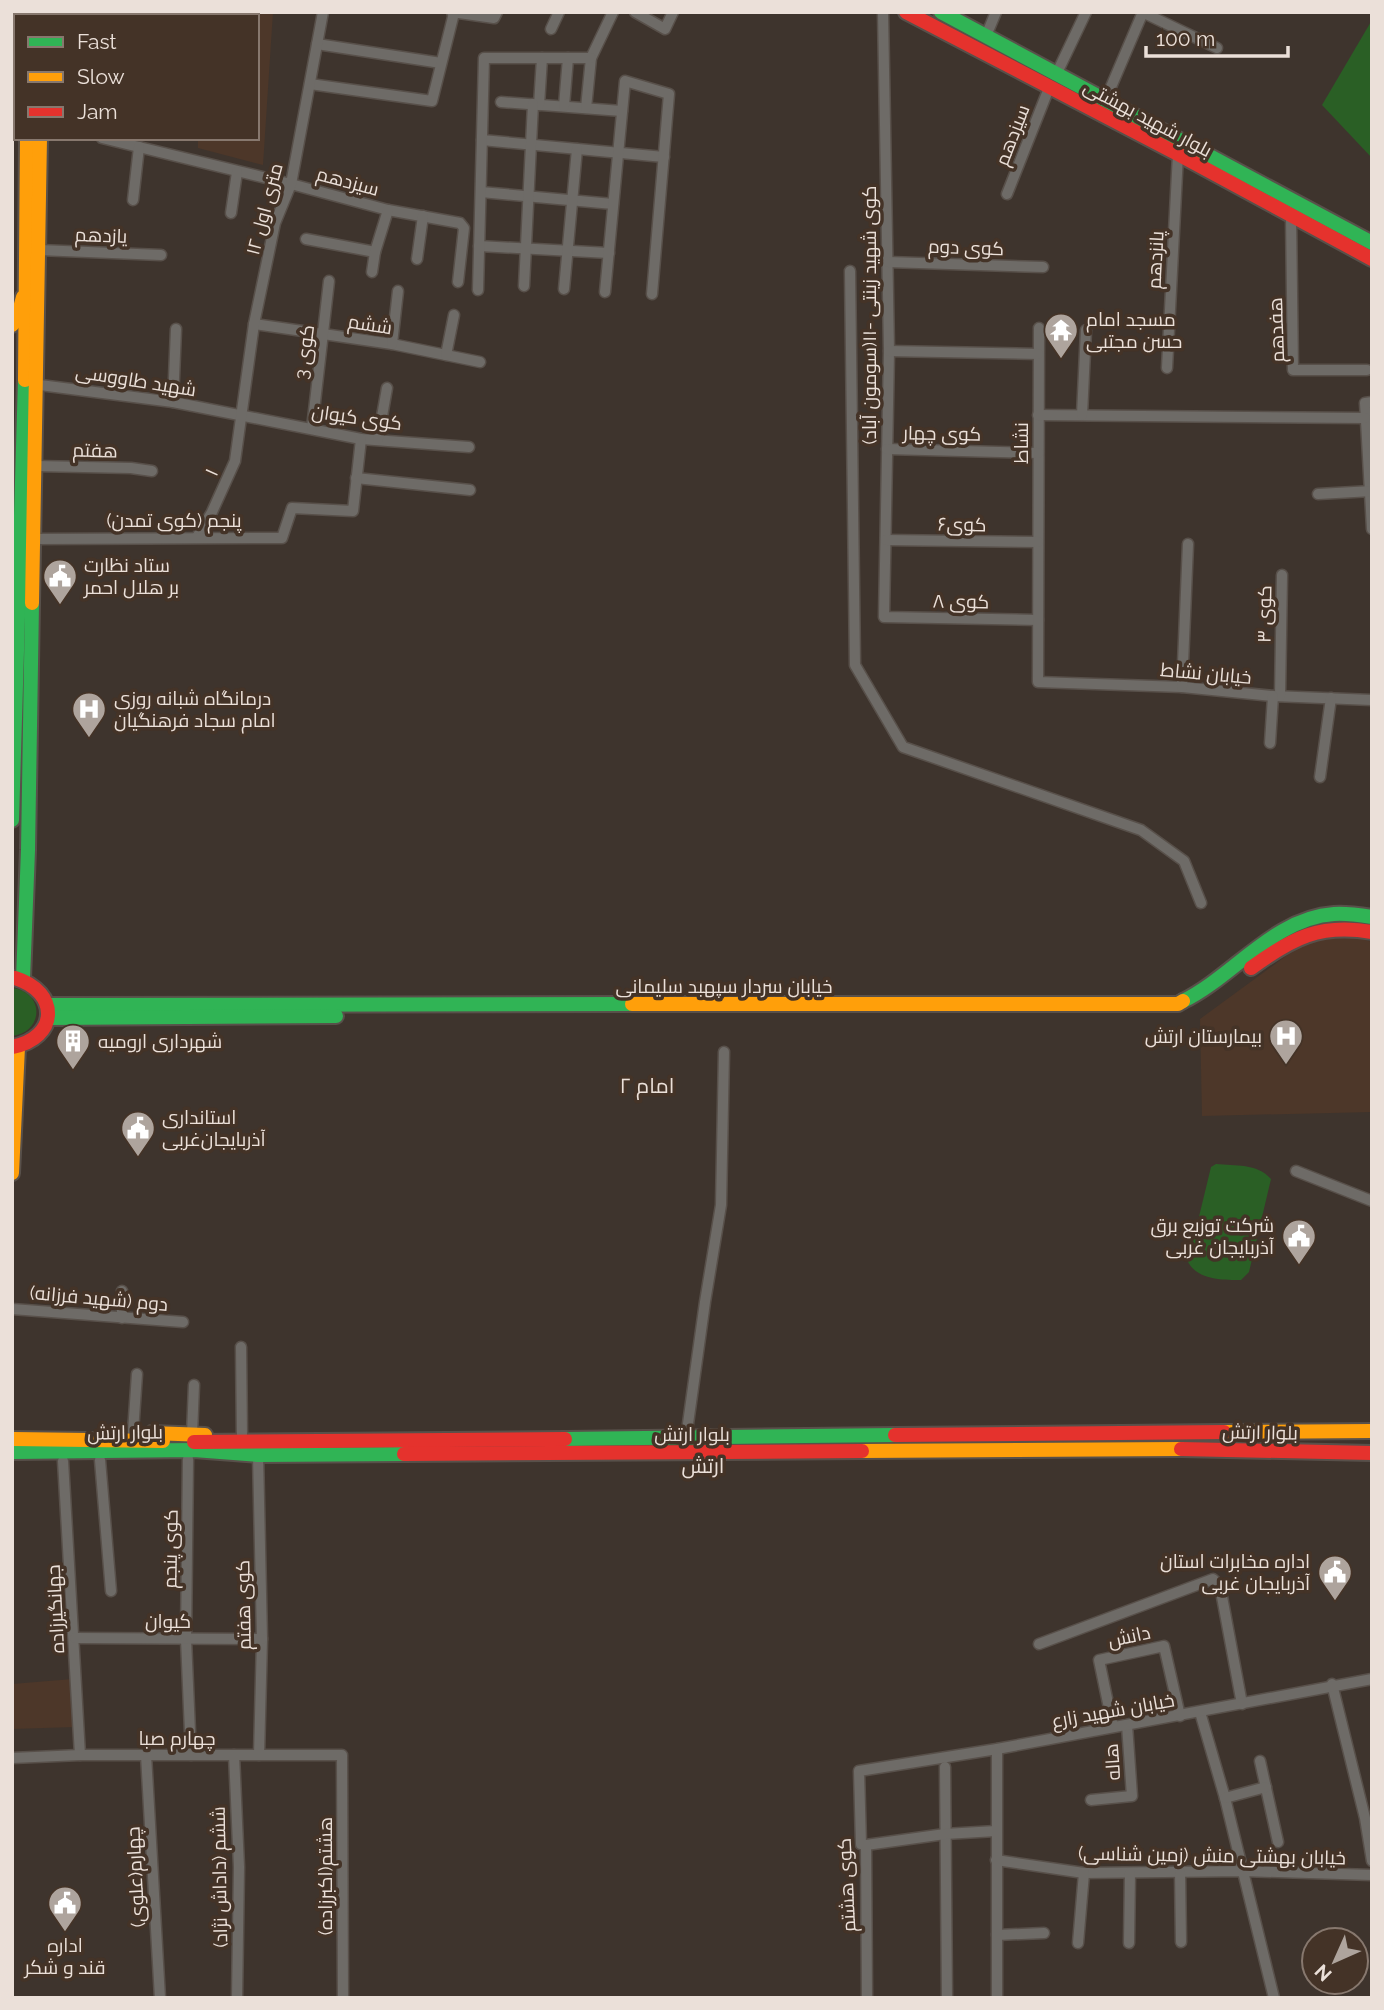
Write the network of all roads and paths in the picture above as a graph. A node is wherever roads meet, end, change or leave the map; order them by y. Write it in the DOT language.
graph roads {
  1 [pos="323,12"];
  2 [pos="453,12"];
  3 [pos="559,12"];
  4 [pos="613,12"];
  5 [pos="635,12"];
  6 [pos="673,12"];
  7 [pos="883,12"];
  8 [pos="906,12"];
  9 [pos="941,12"];
  10 [pos="996,12"];
  11 [pos="1086,12"];
  12 [pos="1142,12"];
  13 [pos="495,15"];
  14 [pos="551,29"];
  15 [pos="986,36"];
  16 [pos="317,44"];
  17 [pos="1217,48"];
  18 [pos="542,58"];
  19 [pos="568,58"];
  20 [pos="591,58"];
  21 [pos="441,63"];
  22 [pos="1053,81"];
  23 [pos="310,84"];
  24 [pos="1105,101"];
  25 [pos="501,102"];
  26 [pos="536,104"];
  27 [pos="564,106"];
  28 [pos="586,108"];
  29 [pos="622,111"];
  30 [pos="1158,136"];
  31 [pos="27,140"];
  32 [pos="40,140"];
  33 [pos="110,140"];
  34 [pos="482,140"];
  35 [pos="531,144"];
  36 [pos="139,147"];
  37 [pos="577,149"];
  38 [pos="618,153"];
  39 [pos="1178,154"];
  40 [pos="664,157"];
  41 [pos="237,172"];
  42 [pos="291,184"];
  43 [pos="481,192"];
  44 [pos="1007,194"];
  45 [pos="528,196"];
  46 [pos="134,200"];
  47 [pos="572,200"];
  48 [pos="613,204"];
  49 [pos="388,210"];
  50 [pos="231,213"];
  51 [pos="423,216"];
  52 [pos="1291,216"];
  53 [pos="306,239"];
  54 [pos="1372,243"];
  55 [pos="479,246"];
  56 [pos="526,248"];
  57 [pos="39,250"];
  58 [pos="568,251"];
  59 [pos="375,252"];
  60 [pos="609,253"];
  61 [pos="161,255"];
  62 [pos="417,259"];
  63 [pos="1372,259"];
  64 [pos="888,262"];
  65 [pos="1043,267"];
  66 [pos="850,271"];
  67 [pos="372,272"];
  68 [pos="329,281"];
  69 [pos="458,282"];
  70 [pos="26,285"];
  71 [pos="524,286"];
  72 [pos="564,289"];
  73 [pos="478,290"];
  74 [pos="398,291"];
  75 [pos="605,292"];
  76 [pos="652,293"];
  77 [pos="454,315"];
  78 [pos="254,324"];
  79 [pos="12,325"];
  80 [pos="1039,328"];
  81 [pos="176,329"];
  82 [pos="1086,330"];
  83 [pos="325,334"];
  84 [pos="392,344"];
  85 [pos="889,351"];
  86 [pos="1038,354"];
  87 [pos="25,355"];
  88 [pos="446,355"];
  89 [pos="480,362"];
  90 [pos="1167,368"];
  91 [pos="1367,370"];
  92 [pos="31,384"];
  93 [pos="387,388"];
  94 [pos="173,402"];
  95 [pos="1372,402"];
  96 [pos="1038,415"];
  97 [pos="1082,415"];
  98 [pos="241,416"];
  99 [pos="1366,418"];
  100 [pos="312,428"];
  101 [pos="360,439"];
  102 [pos="378,439"];
  103 [pos="469,447"];
  104 [pos="887,449"];
  105 [pos="1038,453"];
  106 [pos="27,470"];
  107 [pos="152,471"];
  108 [pos="356,478"];
  109 [pos="470,490"];
  110 [pos="1370,491"];
  111 [pos="1318,494"];
  112 [pos="1372,529"];
  113 [pos="197,537"];
  114 [pos="34,539"];
  115 [pos="886,540"];
  116 [pos="1038,542"];
  117 [pos="1188,544"];
  118 [pos="1282,575"];
  119 [pos="884,617"];
  120 [pos="1038,620"];
  121 [pos="1038,682"];
  122 [pos="1182,687"];
  123 [pos="1276,696"];
  124 [pos="1331,698"];
  125 [pos="1372,700"];
  126 [pos="1270,743"];
  127 [pos="1320,777"];
  128 [pos="13,801"];
  129 [pos="29,804"];
  130 [pos="12,820"];
  131 [pos="1201,903"];
  132 [pos="1372,917"];
  133 [pos="1372,932"];
  134 [pos="18,978"];
  135 [pos="48,1012"];
  136 [pos="15,1047"];
  137 [pos="724,1052"];
  138 [pos="13,1158"];
  139 [pos="1296,1171"];
  140 [pos="12,1173"];
  141 [pos="1372,1200"];
  142 [pos="122,1292"];
  143 [pos="12,1309"];
  144 [pos="122,1318"];
  145 [pos="183,1322"];
  146 [pos="241,1347"];
  147 [pos="137,1374"];
  148 [pos="194,1385"];
  149 [pos="12,1430"];
  150 [pos="1372,1431"];
  151 [pos="133,1432"];
  152 [pos="1171,1432"];
  153 [pos="1267,1433"];
  154 [pos="192,1434"];
  155 [pos="13,1438"];
  156 [pos="242,1438"];
  157 [pos="686,1438"];
  158 [pos="258,1448"];
  159 [pos="1171,1450"];
  160 [pos="13,1452"];
  161 [pos="1266,1452"];
  162 [pos="1372,1453"];
  163 [pos="686,1454"];
  164 [pos="188,1459"];
  165 [pos="12,1460"];
  166 [pos="100,1460"];
  167 [pos="63,1461"];
  168 [pos="111,1591"];
  169 [pos="75,1638"];
  170 [pos="187,1639"];
  171 [pos="262,1639"];
  172 [pos="1039,1644"];
  173 [pos="1372,1679"];
  174 [pos="1332,1684"];
  175 [pos="1242,1704"];
  176 [pos="1200,1712"];
  177 [pos="1180,1716"];
  178 [pos="1127,1725"];
  179 [pos="1113,1727"];
  180 [pos="997,1749"];
  181 [pos="80,1755"];
  182 [pos="146,1755"];
  183 [pos="191,1755"];
  184 [pos="234,1755"];
  185 [pos="259,1755"];
  186 [pos="342,1755"];
  187 [pos="12,1758"];
  188 [pos="1261,1761"];
  189 [pos="945,1767"];
  190 [pos="859,1771"];
  191 [pos="1266,1787"];
  192 [pos="1225,1798"];
  193 [pos="1091,1800"];
  194 [pos="1368,1818"];
  195 [pos="996,1831"];
  196 [pos="945,1834"];
  197 [pos="1278,1842"];
  198 [pos="866,1846"];
  199 [pos="996,1860"];
  200 [pos="1372,1861"];
  201 [pos="1243,1871"];
  202 [pos="1180,1872"];
  203 [pos="1084,1873"];
  204 [pos="1130,1873"];
  205 [pos="1372,1875"];
  206 [pos="1044,1933"];
  207 [pos="997,1935"];
  208 [pos="1181,1942"];
  209 [pos="1078,1943"];
  210 [pos="1129,1943"];
  211 [pos="160,1998"];
  212 [pos="237,1998"];
  213 [pos="343,1998"];
  214 [pos="867,1998"];
  215 [pos="947,1998"];
  216 [pos="997,1998"];
  217 [pos="1274,1998"];
  1 -- 16 [label="street, ۱۲ متری اول"];
  2 -- 13 [label="street"];
  2 -- 21 [label="street"];
  3 -- 14 [label="street"];
  4 -- 20 [label="street"];
  5 -- 6 [label="street"];
  7 -- 64 [label="street, کوی شهید زینتی -۱۱(سومون آباد)"];
  8 -- 22 [label="main road, بلوار شهید بهشتی"];
  9 -- 15 [label="main road, بلوار شهید بهشتی"];
  10 -- 15 [label="street"];
  11 -- 22 [label="street, سیزدهم"];
  12 -- 17 [label="street"];
  12 -- 24 [label="street"];
  15 -- 22 [label="main road, بلوار شهید بهشتی"];
  16 -- 21 [label="street"];
  16 -- 23 [label="street, ۱۲ متری اول"];
  18 -- 19 [label="street"];
  18 -- 26 [label="street"];
  18 -- 34 [label="street"];
  19 -- 20 [label="street"];
  19 -- 27 [label="street"];
  20 -- 28 [label="street"];
  21 -- 23 [label="street"];
  22 -- 24 [label="main road, بلوار شهید بهشتی"];
  22 -- 30 [label="main road, بلوار شهید بهشتی"];
  22 -- 44 [label="street, سیزدهم"];
  23 -- 42 [label="street, ۱۲ متری اول"];
  24 -- 30 [label="main road, بلوار شهید بهشتی"];
  25 -- 26 [label="street"];
  26 -- 27 [label="street"];
  26 -- 35 [label="street"];
  27 -- 28 [label="street"];
  28 -- 29 [label="street"];
  29 -- 38 [label="street"];
  29 -- 40 [label="street"];
  30 -- 39 [label="main road, بلوار شهید بهشتی"];
  30 -- 54 [label="main road, بلوار شهید بهشتی"];
  31 -- 70 [label="main road"];
  32 -- 57 [label="main road"];
  33 -- 36 [label="street, سیزدهم"];
  34 -- 35 [label="street"];
  34 -- 43 [label="street"];
  35 -- 37 [label="street"];
  35 -- 45 [label="street"];
  36 -- 41 [label="street, سیزدهم"];
  36 -- 46 [label="street"];
  37 -- 38 [label="street"];
  37 -- 47 [label="street"];
  38 -- 40 [label="street"];
  38 -- 48 [label="street"];
  39 -- 52 [label="main road, بلوار شهید بهشتی"];
  39 -- 90 [label="street, پانزدهم"];
  40 -- 76 [label="street"];
  41 -- 42 [label="street, سیزدهم"];
  41 -- 50 [label="street"];
  42 -- 49 [label="street, سیزدهم"];
  42 -- 78 [label="street, ۱۲ متری اول"];
  43 -- 45 [label="street"];
  43 -- 55 [label="street"];
  45 -- 47 [label="street"];
  45 -- 56 [label="street"];
  47 -- 48 [label="street"];
  47 -- 58 [label="street"];
  48 -- 60 [label="street"];
  49 -- 51 [label="street, سیزدهم"];
  49 -- 59 [label="street"];
  51 -- 62 [label="street"];
  51 -- 69 [label="street, سیزدهم"];
  52 -- 63 [label="main road, بلوار شهید بهشتی"];
  52 -- 91 [label="street, هفدهم"];
  53 -- 59 [label="street"];
  55 -- 56 [label="street"];
  55 -- 73 [label="street"];
  56 -- 58 [label="street"];
  56 -- 71 [label="street"];
  57 -- 61 [label="street, یازدهم"];
  57 -- 87 [label="main road"];
  58 -- 60 [label="street"];
  58 -- 72 [label="street"];
  59 -- 67 [label="street"];
  60 -- 75 [label="street"];
  64 -- 65 [label="street, کوی دوم"];
  64 -- 85 [label="street, کوی شهید زینتی -۱۱(سومون آباد)"];
  66 -- 131 [label="street"];
  68 -- 83 [label="street, کوی 3"];
  70 -- 79 [label="main road"];
  70 -- 87 [label="main road"];
  74 -- 84 [label="street"];
  77 -- 88 [label="street"];
  78 -- 83 [label="street, ششم"];
  78 -- 98 [label="street, ۱۲ متری اول"];
  80 -- 86 [label="street, نشاط"];
  81 -- 94 [label="street"];
  82 -- 97 [label="street"];
  83 -- 84 [label="street, ششم"];
  83 -- 100 [label="street, کوی 3"];
  84 -- 88 [label="street, ششم"];
  85 -- 86 [label="street"];
  85 -- 104 [label="street, کوی شهید زینتی -۱۱(سومون آباد)"];
  86 -- 96 [label="street, نشاط"];
  87 -- 92 [label="main road"];
  88 -- 89 [label="street, ششم"];
  92 -- 94 [label="street, شهید طاووسی"];
  92 -- 106 [label="main road"];
  93 -- 102 [label="street"];
  94 -- 98 [label="street, شهید طاووسی"];
  95 -- 99 [label="street"];
  96 -- 97 [label="street"];
  96 -- 105 [label="street, نشاط"];
  97 -- 99 [label="street"];
  98 -- 100 [label="street, کوی کیوان"];
  98 -- 113 [label="street, ۱"];
  99 -- 110 [label="street"];
  100 -- 101 [label="street, کوی کیوان"];
  101 -- 102 [label="street, کوی کیوان"];
  101 -- 108 [label="street"];
  102 -- 103 [label="street, کوی کیوان"];
  104 -- 105 [label="street, کوی چهار"];
  104 -- 115 [label="street, کوی شهید زینتی -۱۱(سومون آباد)"];
  105 -- 116 [label="street, نشاط"];
  106 -- 107 [label="street, هفتم"];
  106 -- 114 [label="main road"];
  106 -- 128 [label="main road"];
  108 -- 109 [label="street"];
  108 -- 113 [label="street, پنجم (کوی تمدن)"];
  110 -- 111 [label="street"];
  110 -- 112 [label="street"];
  113 -- 114 [label="street, پنجم (کوی تمدن)"];
  114 -- 129 [label="main road"];
  115 -- 116 [label="street, کوی۶"];
  115 -- 119 [label="street, کوی شهید زینتی -۱۱(سومون آباد)"];
  116 -- 120 [label="street, نشاط"];
  117 -- 122 [label="street"];
  118 -- 123 [label="street, کوی ۳"];
  119 -- 120 [label="street, کوی ۸"];
  120 -- 121 [label="street, نشاط"];
  121 -- 122 [label="street, خیابان نشاط"];
  122 -- 123 [label="street, خیابان نشاط"];
  123 -- 124 [label="street, خیابان نشاط"];
  123 -- 126 [label="street"];
  124 -- 125 [label="street, خیابان نشاط"];
  124 -- 127 [label="street"];
  128 -- 129 [label="main road"];
  128 -- 130 [label="main road"];
  129 -- 134 [label="main road"];
  132 -- 135 [label="main road, خیابان سردار سپهبد سلیمانی"];
  133 -- 135 [label="main road, خیابان سردار سپهبد سلیمانی"];
  134 -- 135 [label="main road"];
  135 -- 136 [label="main road"];
  136 -- 138 [label="main road"];
  137 -- 157 [label="street"];
  138 -- 140 [label="main road"];
  139 -- 141 [label="street"];
  142 -- 144 [label="street"];
  143 -- 144 [label="street, دوم (شهید فرزانه)"];
  144 -- 145 [label="street, دوم (شهید فرزانه)"];
  146 -- 156 [label="street"];
  147 -- 151 [label="street"];
  148 -- 154 [label="street"];
  149 -- 151 [label="main road"];
  150 -- 153 [label="main road, بلوار ارتش"];
  151 -- 154 [label="main road"];
  152 -- 153 [label="main road, بلوار ارتش"];
  152 -- 157 [label="main road, بلوار ارتش"];
  152 -- 159 [label="main road"];
  153 -- 161 [label="main road"];
  154 -- 156 [label="main road"];
  155 -- 158 [label="main road, بلوار ارتش"];
  156 -- 158 [label="main road"];
  157 -- 158 [label="main road, بلوار ارتش"];
  157 -- 163 [label="main road"];
  158 -- 160 [label="main road, بلوار ارتش"];
  158 -- 163 [label="main road, بلوار ارتش"];
  158 -- 164 [label="main road"];
  158 -- 171 [label="street, کوی هفتم"];
  159 -- 161 [label="main road, بلوار ارتش"];
  159 -- 163 [label="main road, بلوار ارتش"];
  161 -- 162 [label="main road, بلوار ارتش"];
  164 -- 166 [label="main road"];
  164 -- 170 [label="street, کوی پنجم"];
  165 -- 167 [label="main road"];
  166 -- 167 [label="main road"];
  166 -- 168 [label="street"];
  167 -- 169 [label="street, جهانگیرزاده"];
  169 -- 170 [label="street, کیوان"];
  169 -- 181 [label="street, جهانگیرزاده"];
  170 -- 171 [label="street, کیوان"];
  170 -- 183 [label="street, کوی پنجم"];
  171 -- 185 [label="street, کوی هفتم"];
  172 -- 175 [label="street"];
  173 -- 174 [label="street, خیابان شهید زارع"];
  174 -- 175 [label="street, خیابان شهید زارع"];
  174 -- 194 [label="street"];
  175 -- 176 [label="street, خیابان شهید زارع"];
  176 -- 177 [label="street, خیابان شهید زارع"];
  176 -- 192 [label="street"];
  177 -- 178 [label="street, خیابان شهید زارع"];
  177 -- 179 [label="street, دانش"];
  178 -- 179 [label="street, خیابان شهید زارع"];
  178 -- 193 [label="street, هاله"];
  179 -- 180 [label="street, خیابان شهید زارع"];
  180 -- 190 [label="street, خیابان شهید زارع"];
  180 -- 195 [label="street"];
  181 -- 182 [label="street, چهارم صبا"];
  181 -- 187 [label="street, چهارم صبا"];
  182 -- 183 [label="street, چهارم صبا"];
  182 -- 211 [label="street, چهارم(علوی)"];
  183 -- 184 [label="street, چهارم صبا"];
  184 -- 185 [label="street, چهارم صبا"];
  184 -- 212 [label="street, ششم (داداش نژاد)"];
  185 -- 186 [label="street, چهارم صبا"];
  186 -- 213 [label="street, هشتم(اکبرزاده)"];
  188 -- 191 [label="street"];
  189 -- 196 [label="street"];
  190 -- 198 [label="street, کوی هشتم"];
  191 -- 192 [label="street"];
  191 -- 197 [label="street"];
  192 -- 201 [label="street"];
  194 -- 200 [label="street"];
  195 -- 196 [label="street"];
  195 -- 199 [label="street"];
  196 -- 198 [label="street"];
  196 -- 215 [label="street"];
  198 -- 214 [label="street, کوی هشتم"];
  199 -- 203 [label="street, خیابان بهشتی منش (زمین شناسی)"];
  199 -- 207 [label="street"];
  201 -- 202 [label="street, خیابان بهشتی منش (زمین شناسی)"];
  201 -- 205 [label="street, خیابان بهشتی منش (زمین شناسی)"];
  201 -- 217 [label="street"];
  202 -- 204 [label="street, خیابان بهشتی منش (زمین شناسی)"];
  202 -- 208 [label="street"];
  203 -- 204 [label="street, خیابان بهشتی منش (زمین شناسی)"];
  203 -- 209 [label="street"];
  204 -- 210 [label="street"];
  206 -- 207 [label="street"];
  207 -- 216 [label="street"];
}
